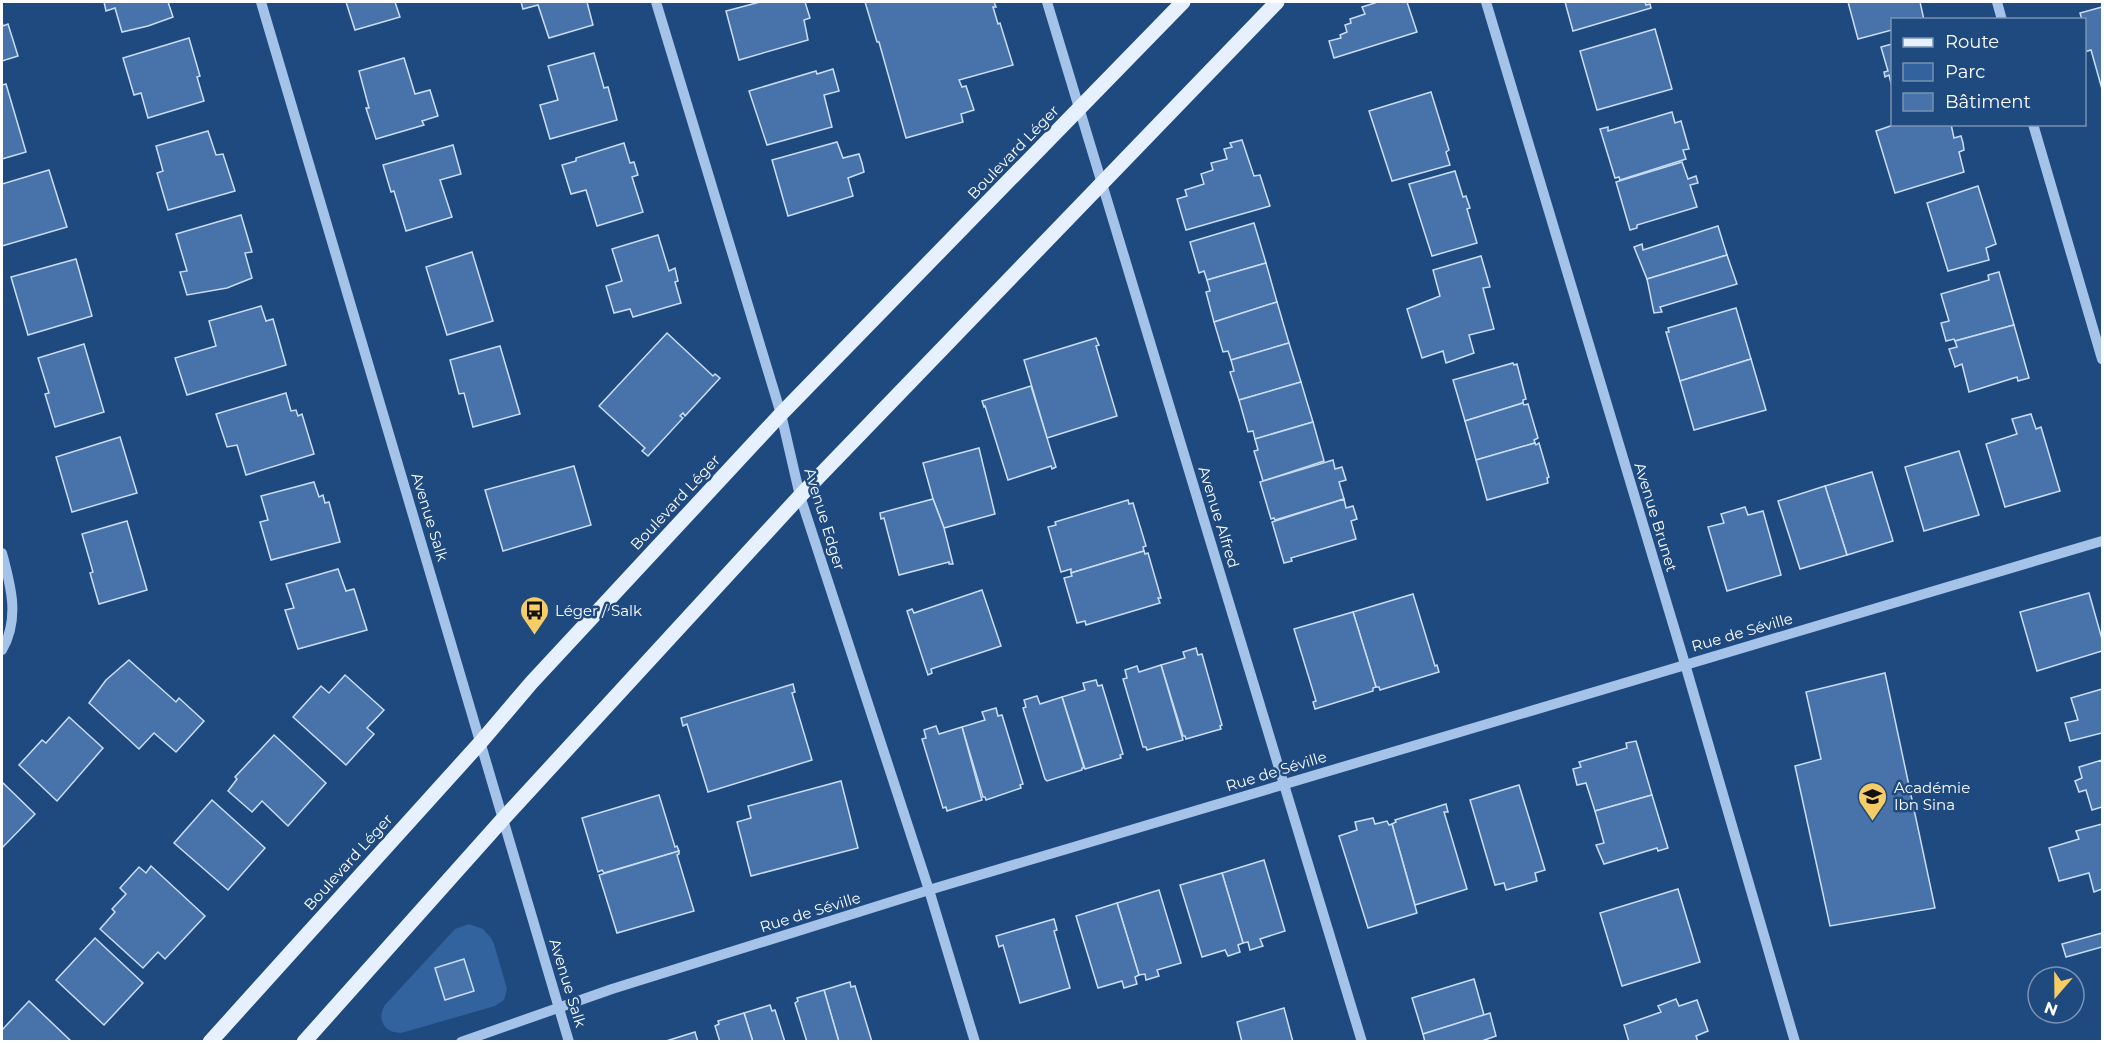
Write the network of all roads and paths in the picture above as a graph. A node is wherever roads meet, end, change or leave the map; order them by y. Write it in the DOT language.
graph roads {
  1 [pos="261,2"];
  2 [pos="656,2"];
  3 [pos="1047,2"];
  4 [pos="1183,2"];
  5 [pos="1277,2"];
  6 [pos="1486,2"];
  7 [pos="1997,2"];
  8 [pos="2001,18"];
  9 [pos="1080,109"];
  10 [pos="2034,126"];
  11 [pos="1101,183"];
  12 [pos="2103,359"];
  13 [pos="781,414"];
  14 [pos="800,496"];
  15 [pos="2103,541"];
  16 [pos="2,553"];
  17 [pos="2,650"];
  18 [pos="1685,664"];
  19 [pos="480,743"];
  20 [pos="1285,785"];
  21 [pos="503,819"];
  22 [pos="929,890"];
  23 [pos="559,1007"];
  24 [pos="210,1041"];
  25 [pos="304,1041"];
  26 [pos="461,1041"];
  27 [pos="569,1041"];
  28 [pos="975,1041"];
  29 [pos="1362,1041"];
  30 [pos="1796,1041"];
  1 -- 19 [label="street, Avenue Salk"];
  2 -- 13 [label="street, Avenue Edger"];
  3 -- 9 [label="street, Avenue Alfred"];
  4 -- 9 [label="main road, Boulevard Léger"];
  5 -- 11 [label="main road"];
  6 -- 18 [label="street, Avenue Brunet"];
  7 -- 8 [label="street"];
  9 -- 11 [label="street, Avenue Alfred"];
  9 -- 13 [label="main road, Boulevard Léger"];
  10 -- 12 [label="street"];
  11 -- 14 [label="main road"];
  11 -- 20 [label="street, Avenue Alfred"];
  13 -- 14 [label="street, Avenue Edger"];
  13 -- 19 [label="main road, Boulevard Léger"];
  14 -- 21 [label="main road"];
  14 -- 22 [label="street, Avenue Edger"];
  15 -- 18 [label="street, Rue de Séville"];
  16 -- 17 [label="street"];
  18 -- 20 [label="street, Rue de Séville"];
  18 -- 30 [label="street, Avenue Brunet"];
  19 -- 21 [label="street, Avenue Salk"];
  19 -- 24 [label="main road, Boulevard Léger"];
  20 -- 22 [label="street, Rue de Séville"];
  20 -- 29 [label="street, Avenue Alfred"];
  21 -- 23 [label="street, Avenue Salk"];
  21 -- 25 [label="main road"];
  22 -- 23 [label="street, Rue de Séville"];
  22 -- 28 [label="street, Avenue Edger"];
  23 -- 26 [label="street, Rue de Séville"];
  23 -- 27 [label="street, Avenue Salk"];
}
